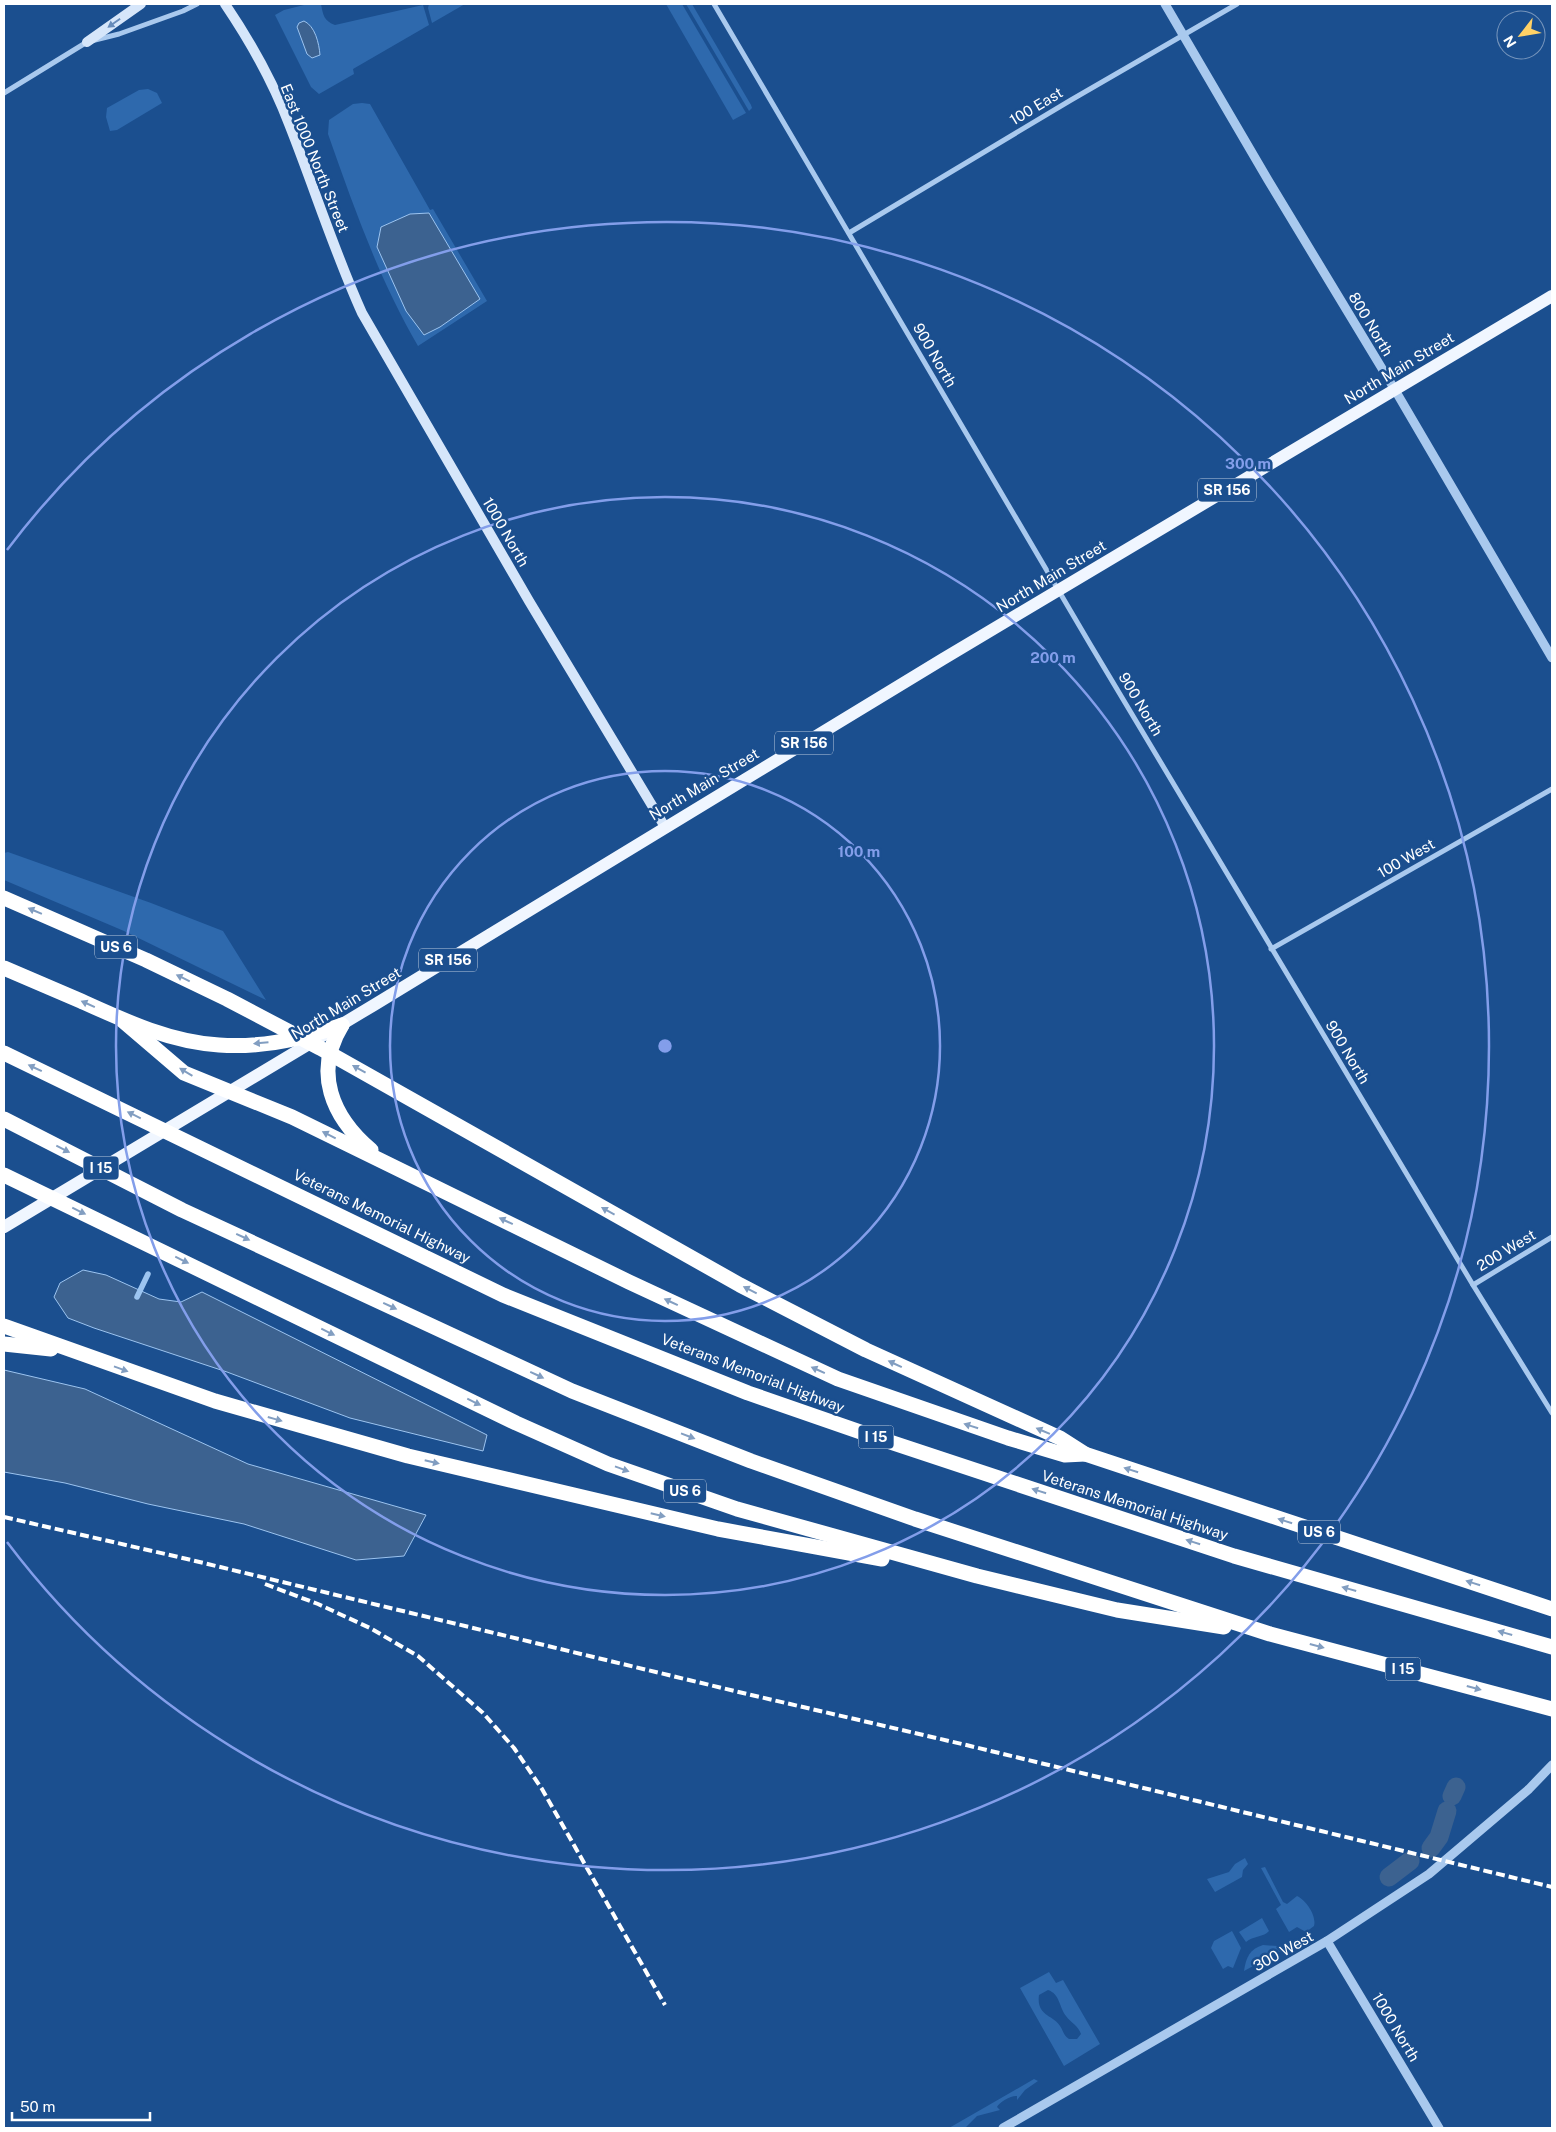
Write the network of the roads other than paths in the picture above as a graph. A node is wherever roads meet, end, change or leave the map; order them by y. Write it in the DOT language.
graph roads {
  1 [pos="141,4"];
  2 [pos="197,4"];
  3 [pos="225,4"];
  4 [pos="714,4"];
  5 [pos="1165,4"];
  6 [pos="1237,4"];
  7 [pos="1184,36"];
  8 [pos="88,42"];
  9 [pos="4,93"];
  10 [pos="849,233"];
  11 [pos="334,245"];
  12 [pos="1552,296"];
  13 [pos="1395,390"];
  14 [pos="1058,590"];
  15 [pos="1552,658"];
  16 [pos="1552,790"];
  17 [pos="665,827"];
  18 [pos="4,898"];
  19 [pos="1272,949"];
  20 [pos="4,968"];
  21 [pos="122,1020"];
  22 [pos="342,1025"];
  23 [pos="4,1053"];
  24 [pos="230,1092"];
  25 [pos="4,1119"];
  26 [pos="388,1164"];
  27 [pos="4,1175"];
  28 [pos="4,1227"];
  29 [pos="1552,1237"];
  30 [pos="1473,1285"];
  31 [pos="4,1326"];
  32 [pos="4,1344"];
  33 [pos="75,1352"];
  34 [pos="1552,1413"];
  35 [pos="1085,1454"];
  36 [pos="978,1576"];
  37 [pos="1552,1609"];
  38 [pos="1270,1634"];
  39 [pos="1552,1647"];
  40 [pos="1552,1709"];
  41 [pos="1552,1765"];
  42 [pos="1327,1942"];
  43 [pos="1003,2128"];
  44 [pos="1440,2128"];
  1 -- 8 [label="main road, one-way"];
  2 -- 8 [label="street"];
  3 -- 11 [label="main road, East 1000 North Street"];
  4 -- 10 [label="street, 900 North"];
  5 -- 7 [label="street, 800 North"];
  6 -- 7 [label="street, 100 East"];
  7 -- 10 [label="street, 100 East"];
  7 -- 13 [label="street, 800 North"];
  8 -- 9 [label="street"];
  10 -- 14 [label="street, 900 North"];
  11 -- 17 [label="main road, 1000 North"];
  12 -- 13 [label="main road, North Main Street / SR 156"];
  13 -- 14 [label="main road, North Main Street / SR 156"];
  13 -- 15 [label="street, 800 North"];
  14 -- 17 [label="main road, North Main Street / SR 156"];
  14 -- 19 [label="street, 900 North"];
  16 -- 19 [label="street, 100 West"];
  17 -- 22 [label="main road, North Main Street / SR 156"];
  35 -- 18 [label="highway, US 6, one-way"];
  19 -- 30 [label="street, 900 North"];
  21 -- 20 [label="highway, one-way"];
  22 -- 21 [label="highway, one-way"];
  24 -- 21 [label="highway, one-way"];
  22 -- 24 [label="main road, North Main Street / SR 156"];
  22 -- 26 [label="highway"];
  39 -- 23 [label="highway, Veterans Memorial Highway / I 15, one-way"];
  26 -- 24 [label="highway, one-way"];
  24 -- 28 [label="main road, North Main Street / SR 156"];
  25 -- 38 [label="highway, I 15, one-way"];
  35 -- 26 [label="highway, one-way"];
  27 -- 36 [label="highway, US 6, one-way"];
  29 -- 30 [label="street, 200 West"];
  30 -- 34 [label="street, 900 North"];
  31 -- 33 [label="highway"];
  32 -- 33 [label="highway"];
  33 -- 36 [label="highway, one-way"];
  37 -- 35 [label="highway, US 6, one-way"];
  36 -- 38 [label="highway, US 6"];
  38 -- 40 [label="highway, I 15, one-way"];
  41 -- 42 [label="street, 300 West"];
  42 -- 43 [label="street, 300 West"];
  42 -- 44 [label="street, 1000 North"];
}
